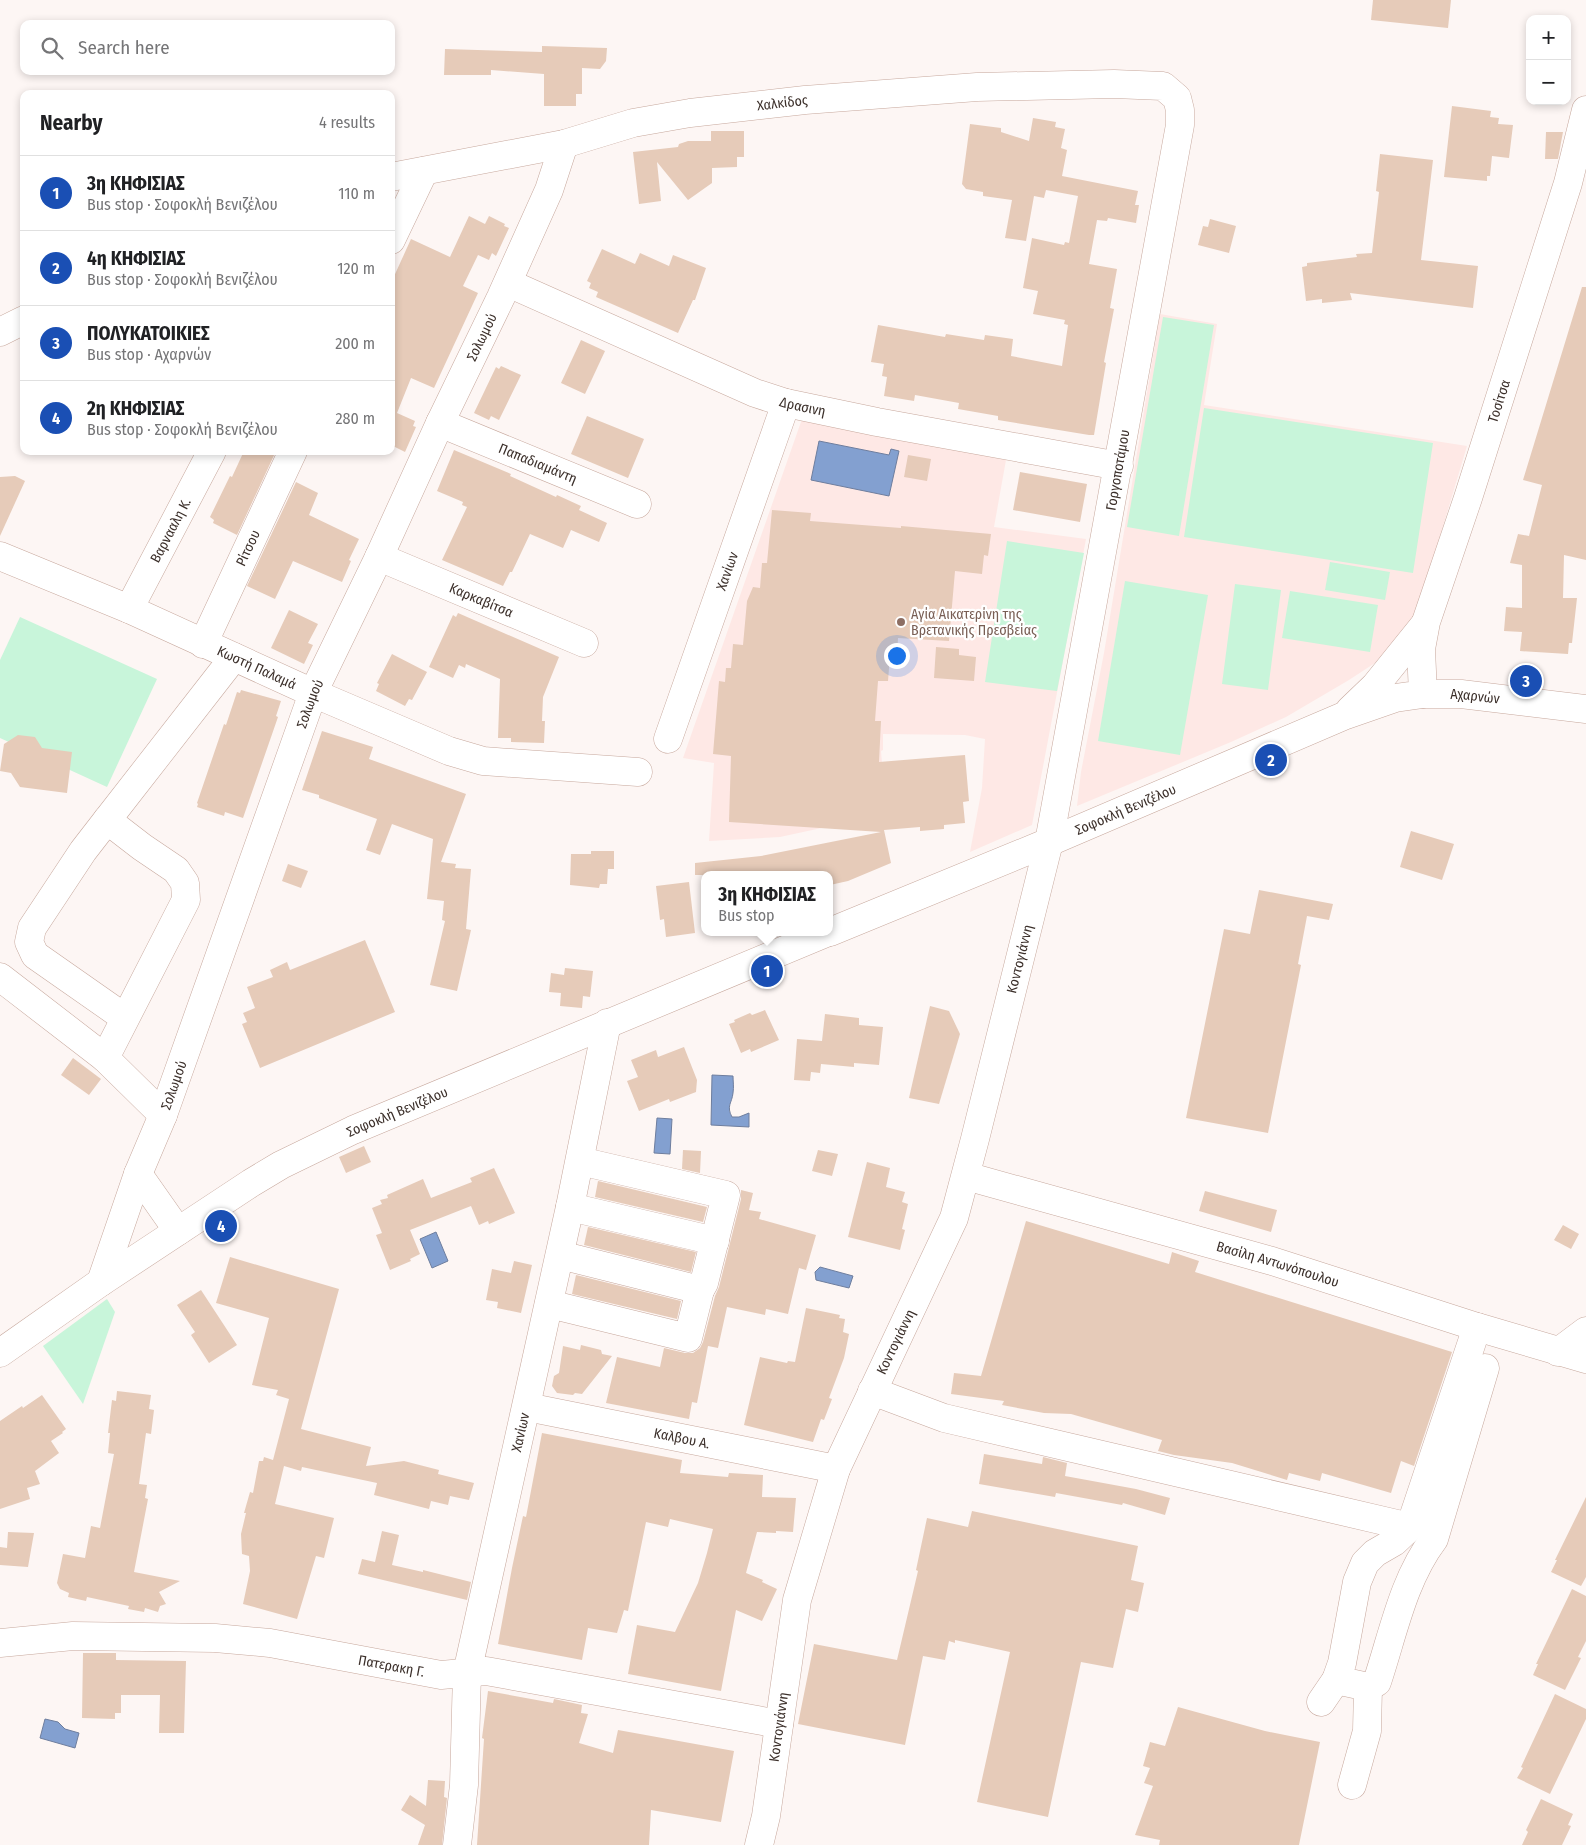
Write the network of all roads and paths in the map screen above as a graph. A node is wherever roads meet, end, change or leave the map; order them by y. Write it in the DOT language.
graph roads {
  1 [pos="1176,98"];
  2 [pos="1586,110"];
  3 [pos="564,144"];
  4 [pos="424,171"];
  5 [pos="395,176"];
  6 [pos="395,232"];
  7 [pos="508,282"];
  8 [pos="20,322"];
  9 [pos="0,332"];
  10 [pos="786,403"];
  11 [pos="440,423"];
  12 [pos="210,455"];
  13 [pos="291,455"];
  14 [pos="1118,466"];
  15 [pos="637,504"];
  16 [pos="0,556"];
  17 [pos="379,556"];
  18 [pos="129,609"];
  19 [pos="1426,622"];
  20 [pos="584,643"];
  21 [pos="203,644"];
  22 [pos="234,657"];
  23 [pos="313,693"];
  24 [pos="1423,694"];
  25 [pos="1586,709"];
  26 [pos="1346,715"];
  27 [pos="668,739"];
  28 [pos="638,772"];
  29 [pos="107,820"];
  30 [pos="1050,842"];
  31 [pos="833,930"];
  32 [pos="819,936"];
  33 [pos="0,977"];
  34 [pos="125,1018"];
  35 [pos="607,1023"];
  36 [pos="104,1058"];
  37 [pos="163,1115"];
  38 [pos="580,1162"];
  39 [pos="138,1174"];
  40 [pos="966,1176"];
  41 [pos="570,1207"];
  42 [pos="178,1231"];
  43 [pos="715,1241"];
  44 [pos="560,1256"];
  45 [pos="101,1282"];
  46 [pos="700,1290"];
  47 [pos="549,1304"];
  48 [pos="1477,1327"];
  49 [pos="1586,1331"];
  50 [pos="1558,1352"];
  51 [pos="0,1353"];
  52 [pos="1586,1359"];
  53 [pos="1485,1368"];
  54 [pos="872,1390"];
  55 [pos="527,1407"];
  56 [pos="836,1469"];
  57 [pos="1410,1527"];
  58 [pos="0,1643"];
  59 [pos="467,1673"];
  60 [pos="1336,1680"];
  61 [pos="1368,1687"];
  62 [pos="1321,1702"];
  63 [pos="779,1724"];
  64 [pos="1352,1785"];
  65 [pos="457,1845"];
  66 [pos="759,1845"];
  1 -- 3 [label="street, Χαλκίδος"];
  1 -- 14 [label="street, Γοργοποτάμου"];
  2 -- 19 [label="street, Τοσίτσα"];
  3 -- 4 [label="street, Χαλκίδος"];
  3 -- 7 [label="street, Σολωμού"];
  4 -- 5 [label="street, Χαλκίδος"];
  4 -- 6 [label="street"];
  7 -- 10 [label="street, Δρασινη"];
  7 -- 11 [label="street, Σολωμού"];
  8 -- 9 [label="street"];
  10 -- 14 [label="street, Δρασινη"];
  10 -- 27 [label="street, Χανίων"];
  11 -- 15 [label="street, Παπαδιαμάντη"];
  11 -- 17 [label="street, Σολωμού"];
  12 -- 18 [label="street, Βαρνααλη Κ."];
  13 -- 21 [label="street, Ρίτσου"];
  14 -- 30 [label="street, Γοργοποτάμου"];
  16 -- 18 [label="street, Κωστή Παλαμά"];
  17 -- 20 [label="street, Καρκαβίτσα"];
  17 -- 23 [label="street, Σολωμού"];
  18 -- 21 [label="street, Κωστή Παλαμά"];
  19 -- 24 [label="street, Τοσίτσα"];
  19 -- 26 [label="street"];
  21 -- 22 [label="street, Κωστή Παλαμά"];
  22 -- 23 [label="street, Κωστή Παλαμά"];
  22 -- 29 [label="street"];
  23 -- 28 [label="street, Κωστή Παλαμά"];
  23 -- 37 [label="street, Σολωμού"];
  24 -- 25 [label="street, Αχαρνών"];
  24 -- 26 [label="street, Σοφοκλή Βενιζέλου"];
  26 -- 30 [label="street, Σοφοκλή Βενιζέλου"];
  29 -- 34 [label="street"];
  29 -- 34 [label="street"];
  30 -- 31 [label="street, Σοφοκλή Βενιζέλου"];
  30 -- 40 [label="street, Κοντογιάννη"];
  32 -- 35 [label="street, Σοφοκλή Βενιζέλου"];
  33 -- 36 [label="street"];
  34 -- 36 [label="street"];
  35 -- 38 [label="street, Χανίων"];
  35 -- 42 [label="street, Σοφοκλή Βενιζέλου"];
  36 -- 37 [label="street"];
  37 -- 39 [label="street, Σολωμού"];
  38 -- 41 [label="street, Χανίων"];
  38 -- 43 [label="street"];
  39 -- 42 [label="street"];
  39 -- 45 [label="street, Σολωμού"];
  40 -- 48 [label="street, Βασίλη Αντωνόπουλου"];
  40 -- 54 [label="street, Κοντογιάννη"];
  41 -- 43 [label="street"];
  41 -- 44 [label="street, Χανίων"];
  42 -- 45 [label="street, Σοφοκλή Βενιζέλου"];
  43 -- 46 [label="street"];
  44 -- 46 [label="street"];
  44 -- 47 [label="street, Χανίων"];
  45 -- 51 [label="street, Σοφοκλή Βενιζέλου"];
  46 -- 47 [label="street"];
  47 -- 55 [label="street, Χανίων"];
  48 -- 50 [label="street, Βασίλη Αντωνόπουλου"];
  48 -- 57 [label="street"];
  49 -- 50 [label="street"];
  50 -- 52 [label="street, Βασίλη Αντωνόπουλου"];
  53 -- 61 [label="street"];
  54 -- 56 [label="street, Κοντογιάννη"];
  54 -- 57 [label="street"];
  55 -- 56 [label="street, Καλβου Α."];
  55 -- 59 [label="street, Χανίων"];
  56 -- 63 [label="street, Κοντογιάννη"];
  57 -- 60 [label="street"];
  58 -- 59 [label="street, Πατερακη Γ."];
  59 -- 63 [label="street, Πατερακη Γ."];
  59 -- 65 [label="street, Χανίων"];
  60 -- 61 [label="street"];
  60 -- 62 [label="street"];
  61 -- 64 [label="street"];
  63 -- 66 [label="street, Κοντογιάννη"];
}
